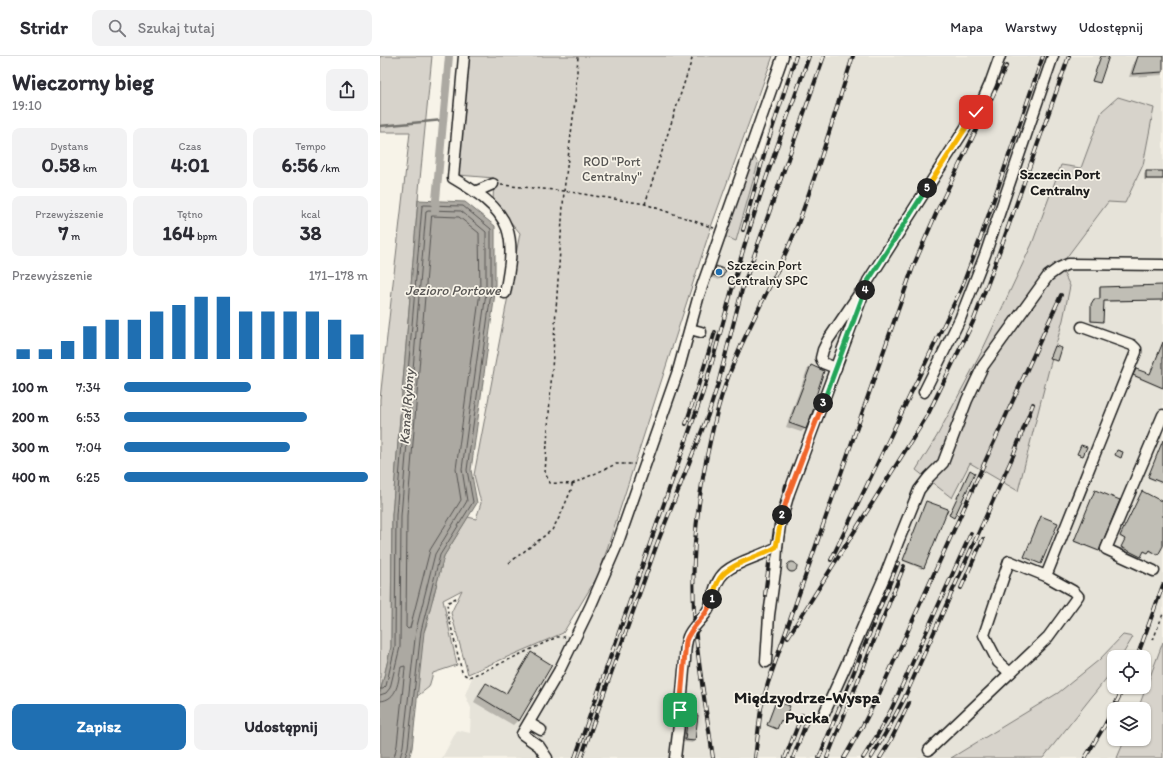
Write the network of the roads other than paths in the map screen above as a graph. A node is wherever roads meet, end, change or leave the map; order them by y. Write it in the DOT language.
graph roads {
  1 [pos="464,56"];
  2 [pos="782,56"];
  3 [pos="1000,56"];
  4 [pos="1054,56"];
  5 [pos="493,184"];
  6 [pos="475,192"];
  7 [pos="1163,265"];
  8 [pos="866,285"];
  9 [pos="505,292"];
  10 [pos="1082,327"];
  11 [pos="690,329"];
  12 [pos="701,332"];
  13 [pos="836,368"];
  14 [pos="924,392"];
  15 [pos="1163,415"];
  16 [pos="776,547"];
  17 [pos="1154,571"];
  18 [pos="1046,576"];
  19 [pos="766,662"];
  20 [pos="1010,673"];
  21 [pos="824,714"];
  22 [pos="529,723"];
  23 [pos="541,730"];
  24 [pos="929,750"];
  25 [pos="546,758"];
  26 [pos="675,758"];
  1 -- 6 [label="lane"];
  2 -- 11 [label="lane"];
  3 -- 8 [label="lane"];
  4 -- 14 [label="lane"];
  5 -- 6 [label="lane"];
  6 -- 9 [label="lane"];
  7 -- 21 [label="lane"];
  8 -- 13 [label="lane"];
  8 -- 13 [label="lane"];
  10 -- 18 [label="lane"];
  11 -- 12 [label="lane"];
  11 -- 22 [label="lane"];
  13 -- 16 [label="lane"];
  15 -- 17 [label="lane"];
  16 -- 19 [label="lane"];
  16 -- 26 [label="lane"];
  18 -- 20 [label="lane"];
  18 -- 20 [label="lane"];
  20 -- 24 [label="lane"];
  22 -- 23 [label="lane"];
  22 -- 25 [label="lane"];
}
